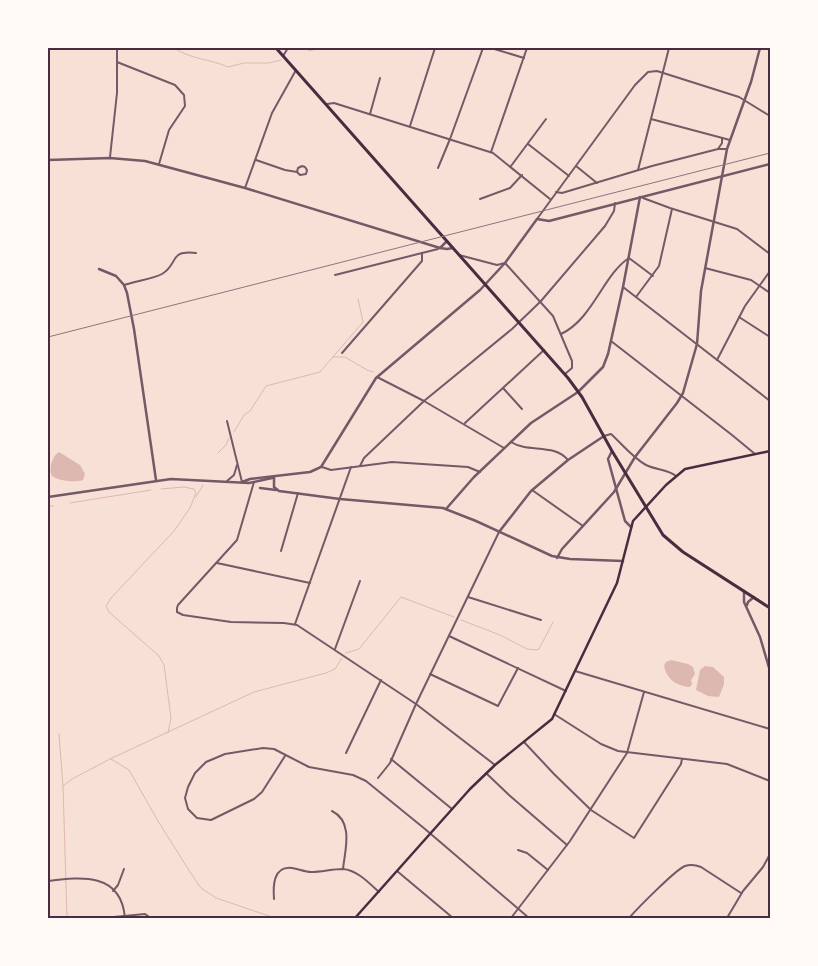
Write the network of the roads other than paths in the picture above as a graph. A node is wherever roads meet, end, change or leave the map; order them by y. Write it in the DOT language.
graph roads {
  1 [pos="117,48"];
  2 [pos="276,48"];
  3 [pos="288,48"];
  4 [pos="435,48"];
  5 [pos="483,48"];
  6 [pos="491,48"];
  7 [pos="527,48"];
  8 [pos="669,48"];
  9 [pos="760,48"];
  10 [pos="283,56"];
  11 [pos="524,58"];
  12 [pos="118,62"];
  13 [pos="296,70"];
  14 [pos="663,73"];
  15 [pos="380,78"];
  16 [pos="745,99"];
  17 [pos="327,104"];
  18 [pos="370,114"];
  19 [pos="770,116"];
  20 [pos="546,119"];
  21 [pos="651,119"];
  22 [pos="410,127"];
  23 [pos="722,138"];
  24 [pos="450,140"];
  25 [pos="730,140"];
  26 [pos="528,144"];
  27 [pos="718,149"];
  28 [pos="727,149"];
  29 [pos="491,152"];
  30 [pos="110,158"];
  31 [pos="255,159"];
  32 [pos="48,160"];
  33 [pos="159,164"];
  34 [pos="770,164"];
  35 [pos="511,166"];
  36 [pos="576,166"];
  37 [pos="438,168"];
  38 [pos="638,170"];
  39 [pos="297,172"];
  40 [pos="522,175"];
  41 [pos="568,176"];
  42 [pos="722,176"];
  43 [pos="597,183"];
  44 [pos="245,188"];
  45 [pos="556,192"];
  46 [pos="640,197"];
  47 [pos="480,199"];
  48 [pos="551,199"];
  49 [pos="615,203"];
  50 [pos="672,209"];
  51 [pos="537,219"];
  52 [pos="713,222"];
  53 [pos="447,241"];
  54 [pos="440,248"];
  55 [pos="454,248"];
  56 [pos="196,253"];
  57 [pos="422,253"];
  58 [pos="459,254"];
  59 [pos="770,254"];
  60 [pos="629,258"];
  61 [pos="504,263"];
  62 [pos="705,268"];
  63 [pos="99,269"];
  64 [pos="770,271"];
  65 [pos="334,276"];
  66 [pos="653,276"];
  67 [pos="485,284"];
  68 [pos="124,285"];
  69 [pos="760,285"];
  70 [pos="623,287"];
  71 [pos="770,293"];
  72 [pos="636,297"];
  73 [pos="541,301"];
  74 [pos="739,317"];
  75 [pos="519,322"];
  76 [pos="561,334"];
  77 [pos="770,337"];
  78 [pos="611,341"];
  79 [pos="697,344"];
  80 [pos="544,350"];
  81 [pos="342,353"];
  82 [pos="717,360"];
  83 [pos="565,374"];
  84 [pos="377,377"];
  85 [pos="502,388"];
  86 [pos="578,392"];
  87 [pos="681,396"];
  88 [pos="424,401"];
  89 [pos="770,401"];
  90 [pos="522,409"];
  91 [pos="227,420"];
  92 [pos="465,424"];
  93 [pos="604,436"];
  94 [pos="511,442"];
  95 [pos="504,448"];
  96 [pos="612,451"];
  97 [pos="770,452"];
  98 [pos="755,454"];
  99 [pos="635,457"];
  100 [pos="568,460"];
  101 [pos="238,463"];
  102 [pos="360,466"];
  103 [pos="321,467"];
  104 [pos="351,468"];
  105 [pos="480,472"];
  106 [pos="625,473"];
  107 [pos="676,476"];
  108 [pos="274,477"];
  109 [pos="156,480"];
  110 [pos="225,482"];
  111 [pos="242,482"];
  112 [pos="254,482"];
  113 [pos="260,488"];
  114 [pos="616,488"];
  115 [pos="278,490"];
  116 [pos="532,490"];
  117 [pos="298,493"];
  118 [pos="48,497"];
  119 [pos="340,499"];
  120 [pos="645,507"];
  121 [pos="446,509"];
  122 [pos="583,526"];
  123 [pos="631,527"];
  124 [pos="499,532"];
  125 [pos="281,551"];
  126 [pos="557,558"];
  127 [pos="623,561"];
  128 [pos="217,563"];
  129 [pos="360,581"];
  130 [pos="310,583"];
  131 [pos="744,591"];
  132 [pos="468,596"];
  133 [pos="754,597"];
  134 [pos="746,606"];
  135 [pos="770,608"];
  136 [pos="541,620"];
  137 [pos="295,624"];
  138 [pos="448,636"];
  139 [pos="335,649"];
  140 [pos="518,668"];
  141 [pos="575,671"];
  142 [pos="770,671"];
  143 [pos="430,674"];
  144 [pos="381,680"];
  145 [pos="566,691"];
  146 [pos="644,692"];
  147 [pos="416,704"];
  148 [pos="554,714"];
  149 [pos="770,729"];
  150 [pos="524,742"];
  151 [pos="346,753"];
  152 [pos="627,753"];
  153 [pos="285,756"];
  154 [pos="391,759"];
  155 [pos="682,759"];
  156 [pos="495,765"];
  157 [pos="486,773"];
  158 [pos="378,778"];
  159 [pos="770,781"];
  160 [pos="452,809"];
  161 [pos="591,810"];
  162 [pos="332,811"];
  163 [pos="430,834"];
  164 [pos="567,845"];
  165 [pos="518,850"];
  166 [pos="770,854"];
  167 [pos="124,869"];
  168 [pos="344,869"];
  169 [pos="548,870"];
  170 [pos="397,871"];
  171 [pos="48,881"];
  172 [pos="113,891"];
  173 [pos="379,892"];
  174 [pos="741,893"];
  175 [pos="274,900"];
  176 [pos="518,910"];
  177 [pos="125,917"];
  178 [pos="148,917"];
  179 [pos="103,918"];
  180 [pos="355,918"];
  181 [pos="454,918"];
  182 [pos="511,918"];
  183 [pos="528,918"];
  184 [pos="629,918"];
  185 [pos="727,918"];
  1 -- 12 [label="street"];
  2 -- 10 [label="main road"];
  3 -- 10 [label="street"];
  4 -- 22 [label="street"];
  5 -- 24 [label="street"];
  6 -- 11 [label="street"];
  7 -- 11 [label="street"];
  8 -- 14 [label="street"];
  9 -- 16 [label="street"];
  10 -- 13 [label="main road"];
  11 -- 29 [label="street"];
  12 -- 30 [label="street"];
  12 -- 33 [label="street"];
  13 -- 17 [label="main road"];
  13 -- 31 [label="street"];
  14 -- 16 [label="street"];
  14 -- 21 [label="street"];
  14 -- 36 [label="street"];
  15 -- 18 [label="street"];
  16 -- 19 [label="street"];
  16 -- 25 [label="street"];
  17 -- 18 [label="street"];
  17 -- 53 [label="main road"];
  18 -- 22 [label="street"];
  20 -- 26 [label="street"];
  21 -- 23 [label="street"];
  21 -- 38 [label="street"];
  22 -- 24 [label="street"];
  23 -- 25 [label="street"];
  23 -- 27 [label="street"];
  24 -- 29 [label="street"];
  24 -- 37 [label="street"];
  25 -- 28 [label="street"];
  26 -- 35 [label="street"];
  26 -- 41 [label="street"];
  27 -- 28 [label="street"];
  27 -- 38 [label="street"];
  28 -- 42 [label="street"];
  29 -- 35 [label="street"];
  30 -- 32 [label="street"];
  30 -- 33 [label="street"];
  31 -- 39 [label="street"];
  31 -- 44 [label="street"];
  33 -- 44 [label="street"];
  34 -- 42 [label="street"];
  35 -- 40 [label="street"];
  36 -- 41 [label="street"];
  36 -- 43 [label="street"];
  38 -- 43 [label="street"];
  40 -- 47 [label="street"];
  40 -- 48 [label="street"];
  41 -- 45 [label="street"];
  42 -- 46 [label="street"];
  42 -- 52 [label="street"];
  43 -- 45 [label="street"];
  44 -- 54 [label="street"];
  45 -- 48 [label="street"];
  46 -- 49 [label="street"];
  46 -- 50 [label="street"];
  46 -- 60 [label="street"];
  48 -- 51 [label="street"];
  49 -- 51 [label="street"];
  49 -- 73 [label="street"];
  50 -- 52 [label="street"];
  50 -- 66 [label="street"];
  51 -- 61 [label="street"];
  52 -- 59 [label="street"];
  52 -- 62 [label="street"];
  53 -- 54 [label="street"];
  53 -- 55 [label="main road"];
  54 -- 55 [label="street"];
  54 -- 57 [label="street"];
  55 -- 58 [label="main road"];
  56 -- 68 [label="street"];
  57 -- 65 [label="street"];
  57 -- 81 [label="street"];
  58 -- 61 [label="street"];
  58 -- 67 [label="main road"];
  60 -- 66 [label="street"];
  60 -- 70 [label="street"];
  60 -- 76 [label="street"];
  61 -- 67 [label="street"];
  61 -- 73 [label="street"];
  62 -- 69 [label="street"];
  62 -- 79 [label="street"];
  63 -- 68 [label="street"];
  64 -- 69 [label="street"];
  66 -- 72 [label="street"];
  67 -- 75 [label="main road"];
  67 -- 84 [label="street"];
  68 -- 109 [label="street"];
  69 -- 71 [label="street"];
  69 -- 74 [label="street"];
  70 -- 72 [label="street"];
  70 -- 78 [label="street"];
  72 -- 79 [label="street"];
  73 -- 75 [label="street"];
  73 -- 76 [label="street"];
  74 -- 77 [label="street"];
  74 -- 82 [label="street"];
  75 -- 80 [label="main road"];
  75 -- 88 [label="street"];
  76 -- 83 [label="street"];
  78 -- 86 [label="street"];
  78 -- 87 [label="street"];
  79 -- 82 [label="street"];
  79 -- 87 [label="street"];
  80 -- 83 [label="main road"];
  80 -- 85 [label="street"];
  82 -- 89 [label="street"];
  83 -- 86 [label="main road"];
  84 -- 88 [label="street"];
  84 -- 103 [label="street"];
  85 -- 90 [label="street"];
  85 -- 92 [label="street"];
  86 -- 93 [label="main road"];
  86 -- 94 [label="street"];
  87 -- 98 [label="street"];
  87 -- 99 [label="street"];
  88 -- 92 [label="street"];
  88 -- 102 [label="street"];
  91 -- 101 [label="street"];
  92 -- 95 [label="street"];
  93 -- 96 [label="main road"];
  93 -- 99 [label="street"];
  93 -- 100 [label="street"];
  94 -- 95 [label="street"];
  94 -- 100 [label="street"];
  95 -- 105 [label="street"];
  96 -- 106 [label="main road"];
  96 -- 114 [label="street"];
  97 -- 98 [label="main road"];
  98 -- 107 [label="main road"];
  99 -- 106 [label="street"];
  99 -- 107 [label="street"];
  100 -- 116 [label="street"];
  101 -- 110 [label="street"];
  101 -- 111 [label="street"];
  102 -- 104 [label="street"];
  102 -- 105 [label="street"];
  103 -- 104 [label="street"];
  103 -- 108 [label="street"];
  104 -- 119 [label="street"];
  105 -- 121 [label="street"];
  106 -- 114 [label="street"];
  106 -- 120 [label="main road"];
  107 -- 120 [label="main road"];
  108 -- 111 [label="street"];
  108 -- 112 [label="street"];
  108 -- 115 [label="street"];
  109 -- 110 [label="street"];
  109 -- 118 [label="street"];
  110 -- 111 [label="street"];
  111 -- 112 [label="street"];
  112 -- 128 [label="street"];
  113 -- 115 [label="street"];
  114 -- 122 [label="street"];
  114 -- 123 [label="street"];
  115 -- 117 [label="street"];
  116 -- 122 [label="street"];
  116 -- 124 [label="street"];
  117 -- 119 [label="street"];
  117 -- 125 [label="street"];
  119 -- 121 [label="street"];
  119 -- 130 [label="street"];
  120 -- 123 [label="main road"];
  120 -- 131 [label="main road"];
  121 -- 124 [label="street"];
  122 -- 126 [label="street"];
  123 -- 127 [label="main road"];
  124 -- 126 [label="street"];
  124 -- 132 [label="street"];
  126 -- 127 [label="street"];
  127 -- 141 [label="main road"];
  128 -- 130 [label="street"];
  128 -- 137 [label="street"];
  129 -- 139 [label="street"];
  130 -- 137 [label="street"];
  131 -- 133 [label="main road"];
  131 -- 134 [label="street"];
  132 -- 136 [label="street"];
  132 -- 138 [label="street"];
  133 -- 134 [label="street"];
  133 -- 135 [label="main road"];
  134 -- 142 [label="street"];
  137 -- 139 [label="street"];
  138 -- 140 [label="street"];
  138 -- 143 [label="street"];
  139 -- 144 [label="street"];
  140 -- 143 [label="street"];
  140 -- 145 [label="street"];
  141 -- 145 [label="main road"];
  141 -- 146 [label="street"];
  143 -- 147 [label="street"];
  144 -- 147 [label="street"];
  144 -- 151 [label="street"];
  145 -- 148 [label="main road"];
  146 -- 149 [label="street"];
  146 -- 152 [label="street"];
  147 -- 154 [label="street"];
  147 -- 156 [label="street"];
  148 -- 150 [label="main road"];
  148 -- 152 [label="street"];
  150 -- 156 [label="main road"];
  150 -- 161 [label="street"];
  152 -- 155 [label="street"];
  152 -- 161 [label="street"];
  153 -- 153 [label="street"];
  153 -- 163 [label="street"];
  154 -- 158 [label="street"];
  154 -- 160 [label="street"];
  155 -- 159 [label="street"];
  155 -- 161 [label="street"];
  156 -- 157 [label="main road"];
  157 -- 160 [label="main road"];
  157 -- 164 [label="street"];
  160 -- 163 [label="main road"];
  161 -- 164 [label="street"];
  162 -- 168 [label="street"];
  163 -- 170 [label="main road"];
  163 -- 176 [label="street"];
  164 -- 169 [label="street"];
  165 -- 169 [label="street"];
  166 -- 174 [label="street"];
  167 -- 172 [label="street"];
  168 -- 173 [label="street"];
  168 -- 175 [label="street"];
  169 -- 176 [label="street"];
  170 -- 173 [label="main road"];
  170 -- 181 [label="street"];
  171 -- 172 [label="street"];
  172 -- 177 [label="street"];
  173 -- 180 [label="main road"];
  174 -- 184 [label="street"];
  174 -- 185 [label="street"];
  176 -- 182 [label="street"];
  176 -- 183 [label="street"];
  177 -- 178 [label="street"];
  177 -- 179 [label="street"];
}
